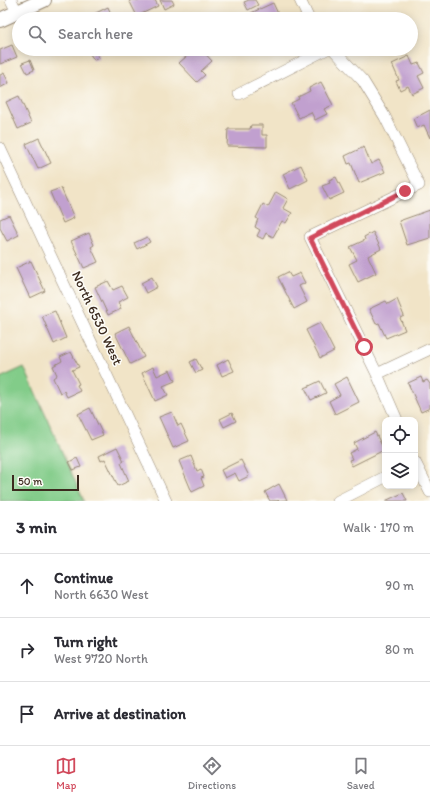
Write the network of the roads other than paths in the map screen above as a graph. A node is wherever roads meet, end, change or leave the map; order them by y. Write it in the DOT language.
graph roads {
  1 [pos="44,0"];
  2 [pos="300,0"];
  3 [pos="14,6"];
  4 [pos="306,12"];
  5 [pos="0,20"];
  6 [pos="313,56"];
  7 [pos="340,56"];
  8 [pos="239,94"];
  9 [pos="0,148"];
  10 [pos="430,349"];
  11 [pos="377,374"];
  12 [pos="396,417"];
  13 [pos="418,468"];
  14 [pos="382,479"];
  15 [pos="430,492"];
  16 [pos="166,501"];
  17 [pos="338,501"];
  1 -- 3 [label="street"];
  2 -- 4 [label="street"];
  3 -- 5 [label="street"];
  6 -- 8 [label="street"];
  7 -- 11 [label="street"];
  9 -- 16 [label="street, North 6530 West"];
  10 -- 11 [label="street"];
  11 -- 12 [label="street"];
  13 -- 15 [label="street"];
  14 -- 17 [label="street"];
}
